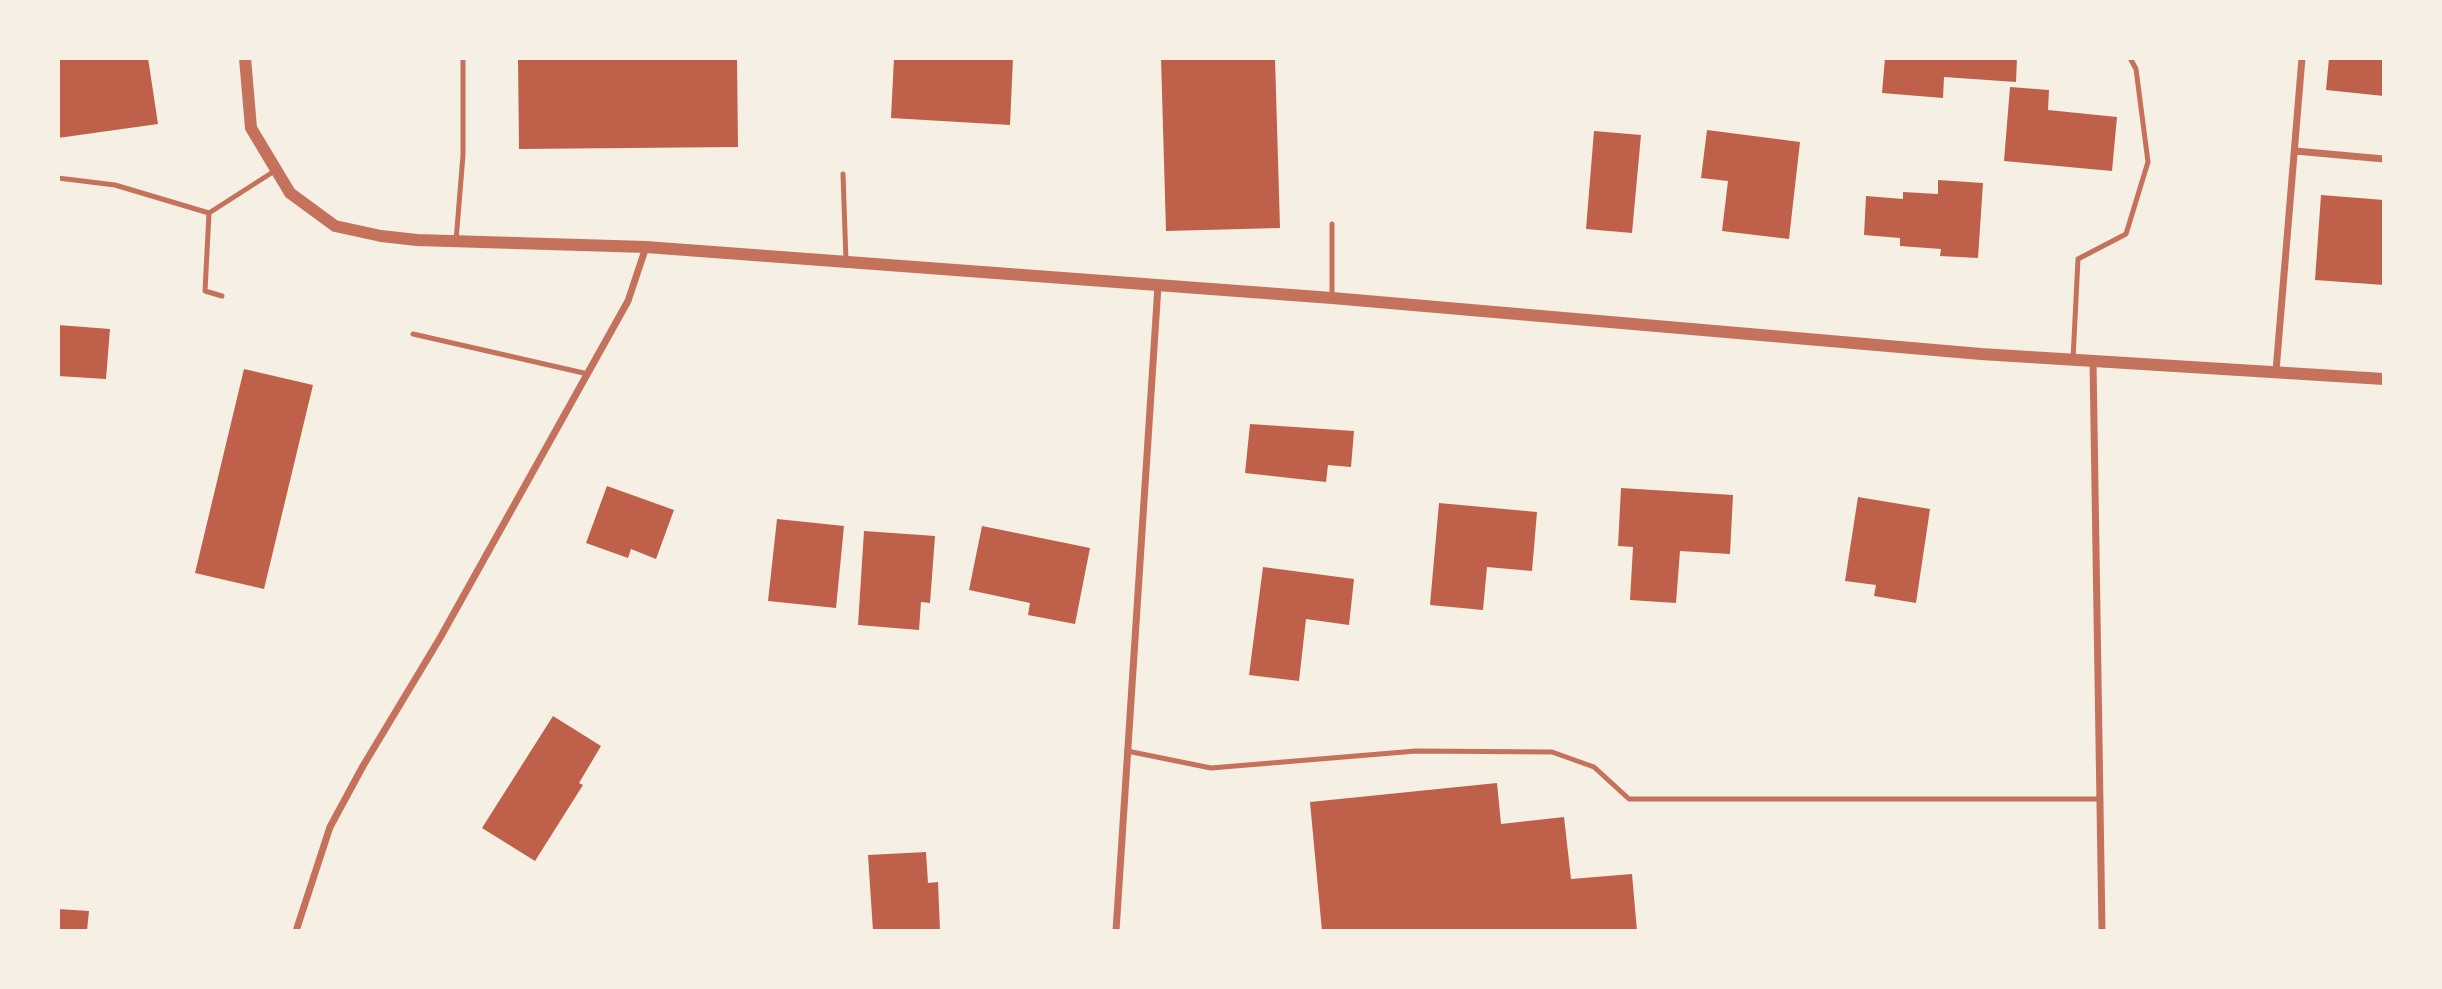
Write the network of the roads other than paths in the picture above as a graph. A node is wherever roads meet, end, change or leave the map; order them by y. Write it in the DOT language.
graph roads {
  1 [pos="245,58"];
  2 [pos="463,58"];
  3 [pos="2130,58"];
  4 [pos="2302,58"];
  5 [pos="2295,151"];
  6 [pos="2384,159"];
  7 [pos="276,170"];
  8 [pos="843,174"];
  9 [pos="58,178"];
  10 [pos="209,213"];
  11 [pos="1332,224"];
  12 [pos="456,241"];
  13 [pos="646,247"];
  14 [pos="846,261"];
  15 [pos="1158,286"];
  16 [pos="222,296"];
  17 [pos="1332,298"];
  18 [pos="413,334"];
  19 [pos="2073,359"];
  20 [pos="2093,361"];
  21 [pos="2276,371"];
  22 [pos="588,374"];
  23 [pos="2384,379"];
  24 [pos="1127,751"];
  25 [pos="2100,799"];
  26 [pos="296,931"];
  27 [pos="1116,931"];
  28 [pos="2102,931"];
  1 -- 7 [label="street"];
  2 -- 12 [label="lane"];
  3 -- 19 [label="lane"];
  4 -- 5 [label="street"];
  5 -- 6 [label="street"];
  5 -- 21 [label="street"];
  7 -- 10 [label="lane"];
  7 -- 12 [label="street"];
  8 -- 14 [label="lane"];
  9 -- 10 [label="lane"];
  10 -- 16 [label="lane"];
  11 -- 17 [label="lane"];
  12 -- 13 [label="street"];
  13 -- 14 [label="street"];
  13 -- 22 [label="street"];
  14 -- 15 [label="street"];
  15 -- 17 [label="street"];
  15 -- 24 [label="street"];
  17 -- 19 [label="street"];
  18 -- 22 [label="lane"];
  19 -- 20 [label="street"];
  20 -- 21 [label="street"];
  20 -- 25 [label="street"];
  21 -- 23 [label="street"];
  22 -- 26 [label="street"];
  24 -- 25 [label="lane"];
  24 -- 27 [label="street"];
  25 -- 28 [label="street"];
}
